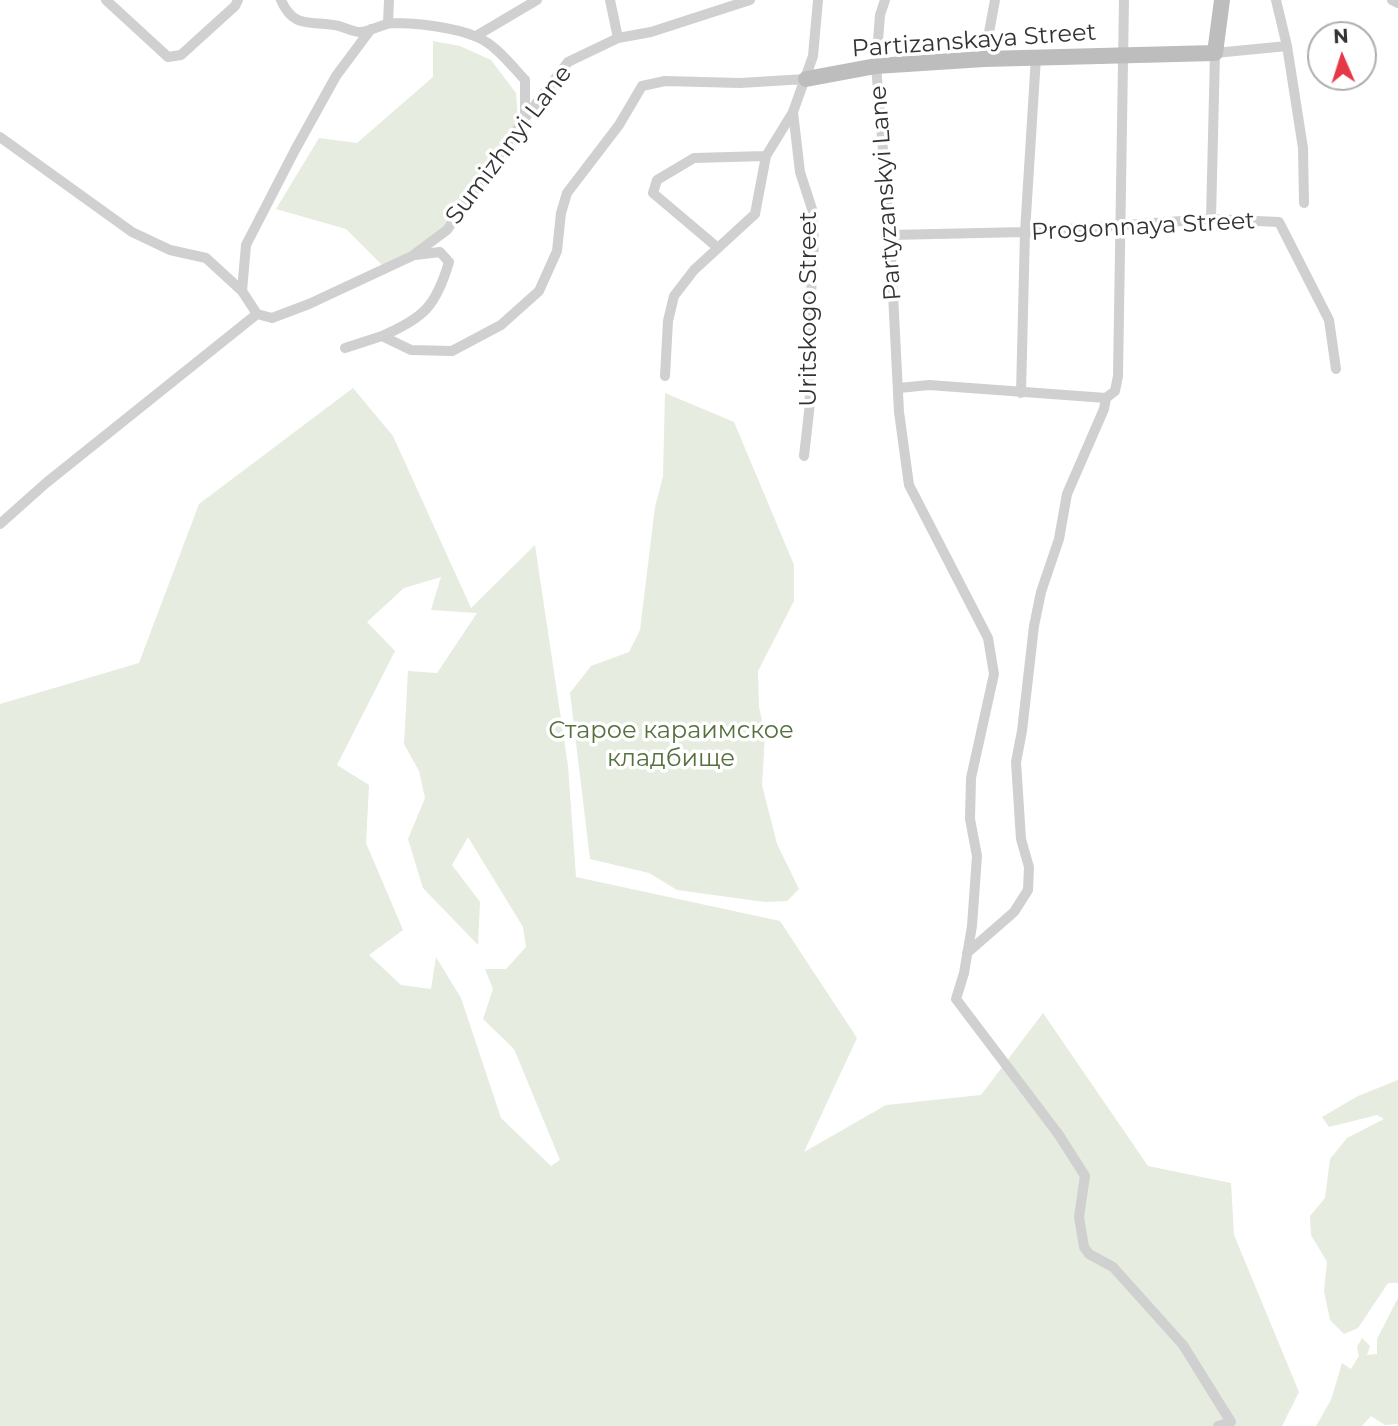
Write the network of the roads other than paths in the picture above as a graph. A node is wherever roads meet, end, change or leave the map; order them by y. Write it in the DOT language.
graph roads {
  1 [pos="106,0"];
  2 [pos="238,0"];
  3 [pos="281,0"];
  4 [pos="389,0"];
  5 [pos="537,0"];
  6 [pos="610,0"];
  7 [pos="750,0"];
  8 [pos="818,0"];
  9 [pos="885,0"];
  10 [pos="995,0"];
  11 [pos="1124,0"];
  12 [pos="1222,0"];
  13 [pos="1276,0"];
  14 [pos="1392,0"];
  15 [pos="1398,2"];
  16 [pos="388,23"];
  17 [pos="371,29"];
  18 [pos="476,36"];
  19 [pos="618,38"];
  20 [pos="1287,46"];
  21 [pos="1215,53"];
  22 [pos="1123,55"];
  23 [pos="1036,57"];
  24 [pos="984,59"];
  25 [pos="876,66"];
  26 [pos="806,79"];
  27 [pos="793,112"];
  28 [pos="525,118"];
  29 [pos="0,137"];
  30 [pos="766,156"];
  31 [pos="1304,202"];
  32 [pos="1211,219"];
  33 [pos="1120,226"];
  34 [pos="1025,232"];
  35 [pos="890,236"];
  36 [pos="718,248"];
  37 [pos="412,256"];
  38 [pos="242,290"];
  39 [pos="257,314"];
  40 [pos="382,337"];
  41 [pos="345,348"];
  42 [pos="1336,369"];
  43 [pos="666,376"];
  44 [pos="899,388"];
  45 [pos="1021,393"];
  46 [pos="1110,395"];
  47 [pos="804,456"];
  48 [pos="0,524"];
  49 [pos="967,953"];
  50 [pos="1218,1426"];
  1 -- 2 [label="street"];
  3 -- 17 [label="street"];
  4 -- 16 [label="street"];
  5 -- 18 [label="street"];
  6 -- 19 [label="street"];
  7 -- 19 [label="street, Sumizhnyi Lane"];
  8 -- 26 [label="street, Uritskogo Street"];
  9 -- 25 [label="street, Partyzanskyi Lane"];
  10 -- 24 [label="street"];
  11 -- 22 [label="street"];
  12 -- 21 [label="street"];
  13 -- 20 [label="street"];
  14 -- 15 [label="street"];
  16 -- 17 [label="street"];
  16 -- 18 [label="street"];
  17 -- 38 [label="street"];
  18 -- 28 [label="street"];
  19 -- 28 [label="street, Sumizhnyi Lane"];
  20 -- 21 [label="street, Partizanskaya Street"];
  20 -- 31 [label="street"];
  21 -- 22 [label="street, Partizanskaya Street"];
  21 -- 32 [label="street"];
  22 -- 23 [label="street, Partizanskaya Street"];
  22 -- 33 [label="street"];
  23 -- 24 [label="street, Partizanskaya Street"];
  23 -- 34 [label="street"];
  24 -- 25 [label="street, Partizanskaya Street"];
  25 -- 26 [label="street, Partizanskaya Street"];
  25 -- 35 [label="street, Partyzanskyi Lane"];
  26 -- 27 [label="street, Uritskogo Street"];
  26 -- 40 [label="street, Partizanskaya Street"];
  27 -- 30 [label="street"];
  27 -- 47 [label="street, Uritskogo Street"];
  28 -- 37 [label="street, Sumizhnyi Lane"];
  29 -- 38 [label="street"];
  30 -- 36 [label="street"];
  30 -- 36 [label="street"];
  32 -- 33 [label="street, Progonnaya Street"];
  32 -- 42 [label="street, Progonnaya Street"];
  33 -- 34 [label="street, Progonnaya Street"];
  33 -- 46 [label="street"];
  34 -- 35 [label="street, Progonnaya Street"];
  34 -- 45 [label="street"];
  35 -- 44 [label="street, Partyzanskyi Lane"];
  36 -- 43 [label="street"];
  37 -- 39 [label="street, Sumizhnyi Lane"];
  37 -- 40 [label="street"];
  38 -- 39 [label="street"];
  39 -- 48 [label="street"];
  40 -- 41 [label="street"];
  44 -- 45 [label="street"];
  44 -- 49 [label="street, Partyzanskyi Lane"];
  45 -- 46 [label="street"];
  46 -- 49 [label="street"];
  49 -- 50 [label="street, Partyzanskyi Lane"];
}
